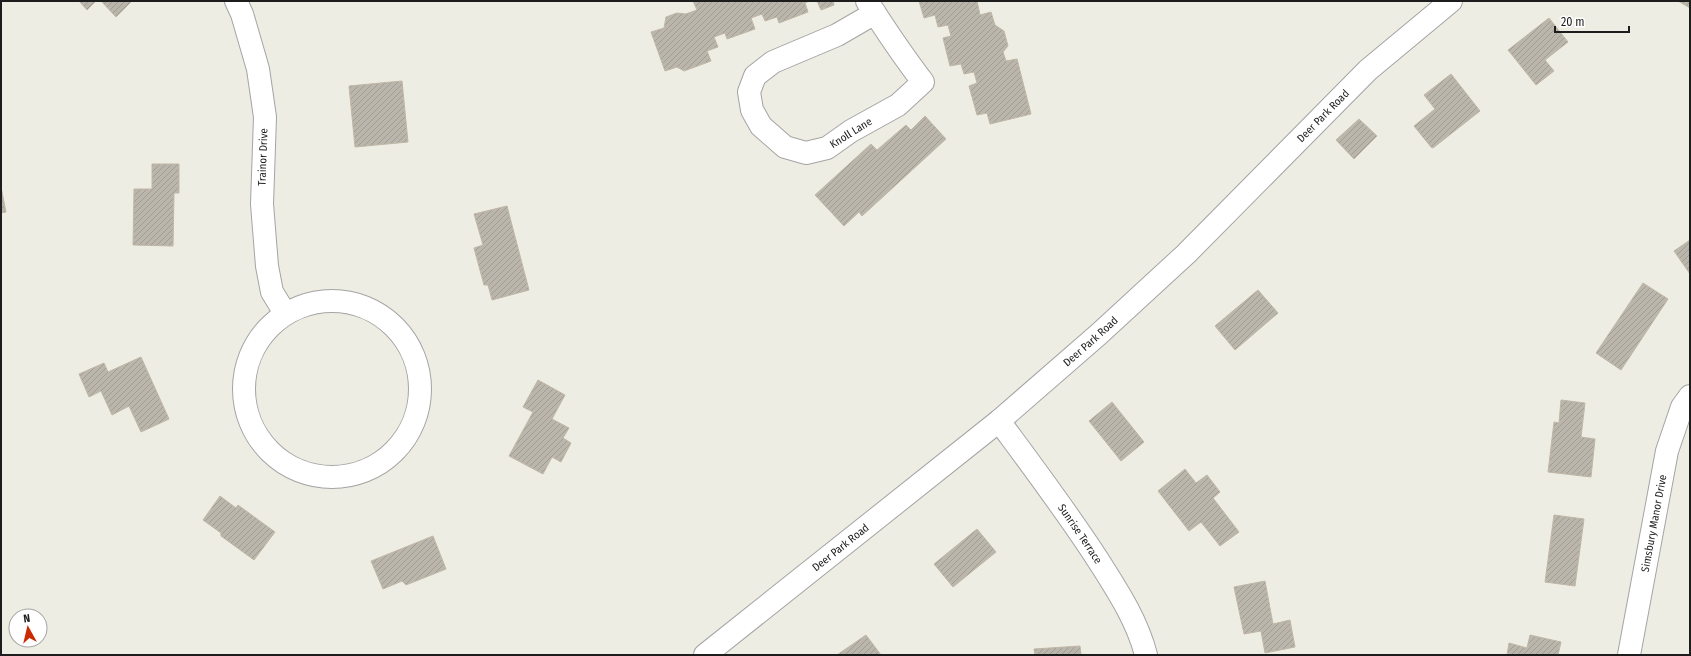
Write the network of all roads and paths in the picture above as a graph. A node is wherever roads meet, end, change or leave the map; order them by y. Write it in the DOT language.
graph roads {
  1 [pos="236,1"];
  2 [pos="1451,1"];
  3 [pos="871,7"];
  4 [pos="285,314"];
  5 [pos="1690,396"];
  6 [pos="999,421"];
  7 [pos="705,655"];
  8 [pos="1146,655"];
  9 [pos="1629,655"];
  1 -- 4 [label="street, Trainor Drive"];
  2 -- 6 [label="street, Deer Park Road"];
  3 -- 3 [label="street, Knoll Lane"];
  4 -- 4 [label="street"];
  5 -- 9 [label="street, Simsbury Manor Drive"];
  6 -- 7 [label="street, Deer Park Road"];
  6 -- 8 [label="street, Sunrise Terrace"];
}
